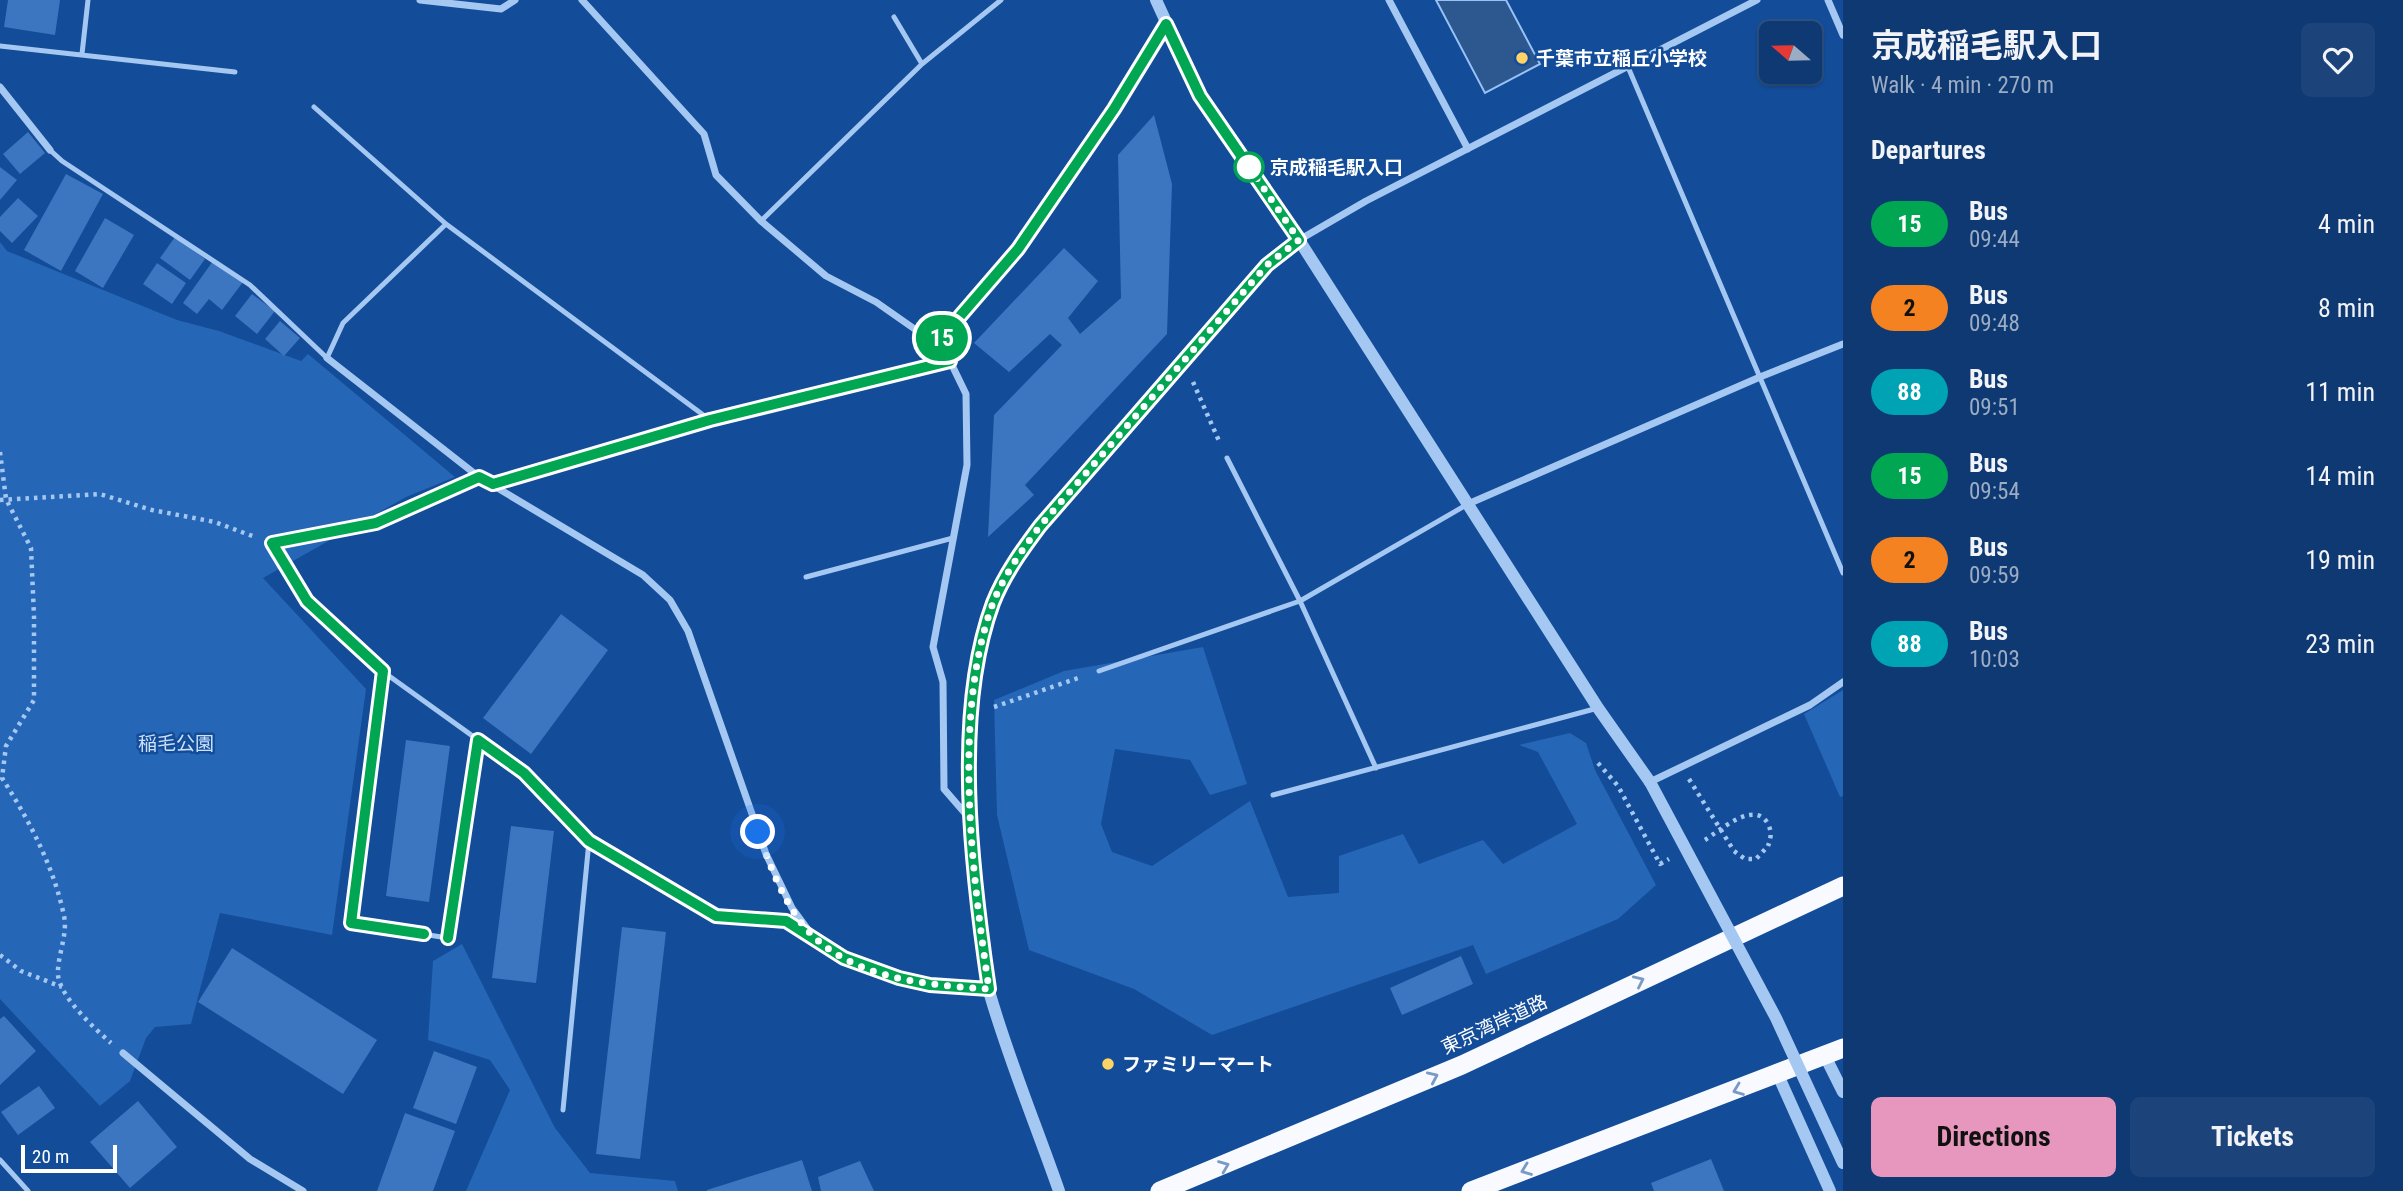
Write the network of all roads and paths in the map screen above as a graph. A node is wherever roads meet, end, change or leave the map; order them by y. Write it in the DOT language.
graph roads {
  1 [pos="88,0"];
  2 [pos="420,0"];
  3 [pos="515,0"];
  4 [pos="582,0"];
  5 [pos="1001,0"];
  6 [pos="1156,0"];
  7 [pos="1389,0"];
  8 [pos="1757,0"];
  9 [pos="1828,0"];
  10 [pos="894,17"];
  11 [pos="1166,24"];
  12 [pos="1843,34"];
  13 [pos="0,46"];
  14 [pos="82,54"];
  15 [pos="922,64"];
  16 [pos="1628,67"];
  17 [pos="235,72"];
  18 [pos="0,87"];
  19 [pos="314,107"];
  20 [pos="1468,149"];
  21 [pos="50,150"];
  22 [pos="761,221"];
  23 [pos="446,224"];
  24 [pos="1299,240"];
  25 [pos="936,344"];
  26 [pos="1843,344"];
  27 [pos="327,358"];
  28 [pos="950,361"];
  29 [pos="1183,361"];
  30 [pos="1760,377"];
  31 [pos="710,420"];
  32 [pos="0,452"];
  33 [pos="1227,458"];
  34 [pos="479,477"];
  35 [pos="493,484"];
  36 [pos="3,499"];
  37 [pos="1468,504"];
  38 [pos="953,538"];
  39 [pos="272,543"];
  40 [pos="1843,573"];
  41 [pos="806,577"];
  42 [pos="1300,601"];
  43 [pos="383,671"];
  44 [pos="1099,671"];
  45 [pos="1843,681"];
  46 [pos="1598,708"];
  47 [pos="972,715"];
  48 [pos="478,740"];
  49 [pos="1598,763"];
  50 [pos="1376,768"];
  51 [pos="1689,779"];
  52 [pos="1650,782"];
  53 [pos="1273,795"];
  54 [pos="970,820"];
  55 [pos="589,841"];
  56 [pos="1701,842"];
  57 [pos="1680,854"];
  58 [pos="1843,886"];
  59 [pos="812,935"];
  60 [pos="0,955"];
  61 [pos="62,988"];
  62 [pos="989,989"];
  63 [pos="1834,1052"];
  64 [pos="122,1053"];
  65 [pos="1778,1075"];
  66 [pos="1843,1092"];
  67 [pos="563,1110"];
  68 [pos="0,1160"];
  69 [pos="1843,1163"];
  70 [pos="28,1191"];
  71 [pos="303,1191"];
  72 [pos="1059,1191"];
  73 [pos="1160,1191"];
  74 [pos="1471,1191"];
  75 [pos="1830,1191"];
  1 -- 14 [label="lane"];
  2 -- 3 [label="street"];
  4 -- 22 [label="street"];
  5 -- 15 [label="lane"];
  6 -- 11 [label="street"];
  7 -- 20 [label="street"];
  8 -- 16 [label="street"];
  9 -- 12 [label="street"];
  10 -- 15 [label="lane"];
  11 -- 24 [label="street"];
  11 -- 25 [label="street"];
  13 -- 14 [label="lane"];
  14 -- 17 [label="lane"];
  15 -- 22 [label="lane"];
  16 -- 20 [label="street"];
  16 -- 30 [label="lane"];
  18 -- 21 [label="street"];
  19 -- 23 [label="lane"];
  20 -- 24 [label="street"];
  21 -- 27 [label="lane"];
  22 -- 25 [label="street"];
  23 -- 27 [label="lane"];
  23 -- 31 [label="lane"];
  24 -- 29 [label="street"];
  24 -- 37 [label="street"];
  25 -- 28 [label="street"];
  26 -- 30 [label="street"];
  27 -- 34 [label="street"];
  28 -- 31 [label="lane"];
  28 -- 38 [label="street"];
  29 -- 33 [label="path"];
  29 -- 47 [label="street"];
  30 -- 37 [label="street"];
  30 -- 40 [label="lane"];
  31 -- 35 [label="lane"];
  32 -- 36 [label="path"];
  33 -- 42 [label="lane"];
  34 -- 35 [label="street"];
  34 -- 39 [label="street"];
  35 -- 59 [label="street"];
  36 -- 39 [label="path"];
  36 -- 61 [label="path"];
  37 -- 42 [label="lane"];
  37 -- 46 [label="street"];
  38 -- 41 [label="lane"];
  38 -- 54 [label="street"];
  39 -- 43 [label="lane"];
  42 -- 44 [label="lane"];
  42 -- 50 [label="lane"];
  43 -- 48 [label="lane"];
  43 -- 48 [label="lane"];
  44 -- 47 [label="path"];
  45 -- 52 [label="street"];
  46 -- 50 [label="lane"];
  46 -- 52 [label="street"];
  47 -- 54 [label="street"];
  48 -- 55 [label="lane"];
  49 -- 57 [label="path"];
  50 -- 53 [label="lane"];
  51 -- 56 [label="path, bridge"];
  52 -- 69 [label="street, bridge"];
  54 -- 62 [label="street"];
  55 -- 59 [label="lane"];
  55 -- 67 [label="lane"];
  73 -- 58 [label="highway, 東京湾岸道路, one-way"];
  59 -- 62 [label="street"];
  60 -- 61 [label="path"];
  61 -- 64 [label="path"];
  62 -- 72 [label="street"];
  63 -- 65 [label="highway"];
  63 -- 66 [label="street"];
  64 -- 71 [label="street"];
  65 -- 74 [label="highway, one-way"];
  65 -- 75 [label="street"];
  68 -- 70 [label="lane"];
}
